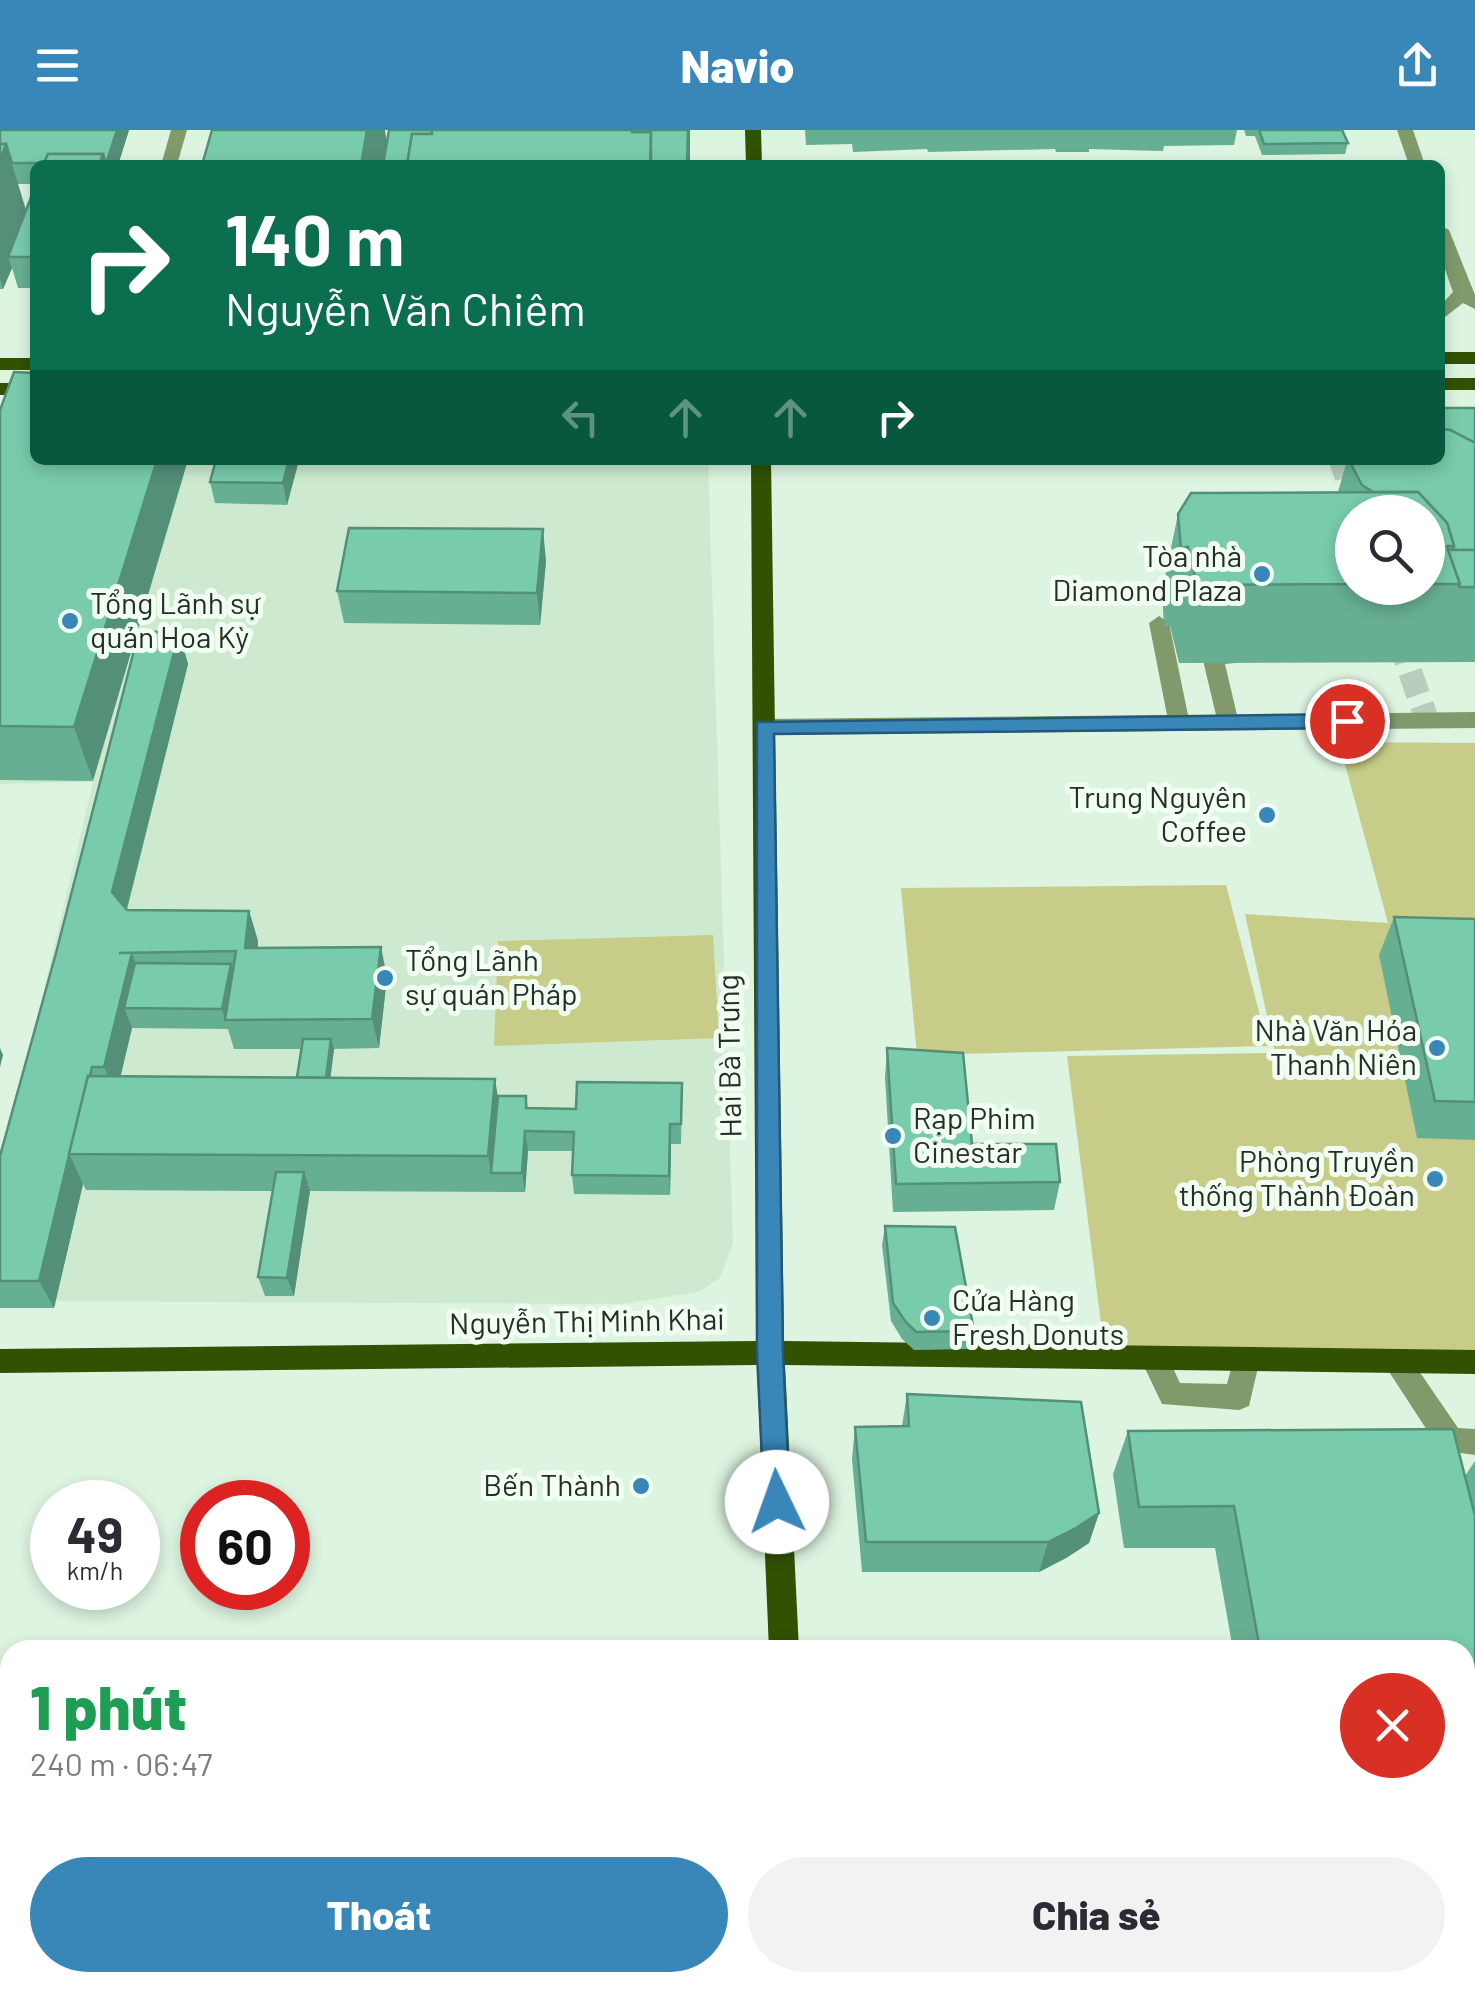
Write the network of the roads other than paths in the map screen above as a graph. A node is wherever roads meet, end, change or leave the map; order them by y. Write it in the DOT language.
graph roads {
  1 [pos="179,130"];
  2 [pos="752,130"];
  3 [pos="1405,130"];
  4 [pos="170,160"];
  5 [pos="754,160"];
  6 [pos="1415,160"];
  7 [pos="1445,242"];
  8 [pos="1469,299"];
  9 [pos="1445,313"];
  10 [pos="1445,358"];
  11 [pos="1475,358"];
  12 [pos="0,364"];
  13 [pos="30,364"];
  14 [pos="1445,384"];
  15 [pos="1475,384"];
  16 [pos="0,389"];
  17 [pos="30,389"];
  18 [pos="762,465"];
  19 [pos="1159,623"];
  20 [pos="1252,657"];
  21 [pos="1475,720"];
  22 [pos="1228,722"];
  23 [pos="1179,723"];
  24 [pos="764,727"];
  25 [pos="770,1353"];
  26 [pos="1154,1358"];
  27 [pos="1246,1358"];
  28 [pos="0,1361"];
  29 [pos="1396,1361"];
  30 [pos="1475,1362"];
  31 [pos="1475,1442"];
  32 [pos="784,1640"];
  1 -- 4 [label="street"];
  2 -- 5 [label="main road"];
  3 -- 6 [label="street"];
  7 -- 8 [label="street"];
  8 -- 9 [label="street"];
  10 -- 11 [label="main road"];
  12 -- 13 [label="main road"];
  14 -- 15 [label="main road"];
  16 -- 17 [label="main road"];
  18 -- 24 [label="main road, Hai Bà Trưng"];
  19 -- 23 [label="street"];
  20 -- 22 [label="street"];
  21 -- 22 [label="street"];
  22 -- 23 [label="street"];
  23 -- 24 [label="street"];
  24 -- 25 [label="main road, Hai Bà Trưng"];
  25 -- 26 [label="main road, Nguyễn Thị Minh Khai"];
  25 -- 28 [label="main road, Nguyễn Thị Minh Khai"];
  25 -- 32 [label="main road, Hai Bà Trưng"];
  26 -- 27 [label="street"];
  27 -- 29 [label="main road"];
  29 -- 30 [label="main road"];
  29 -- 31 [label="street"];
}
